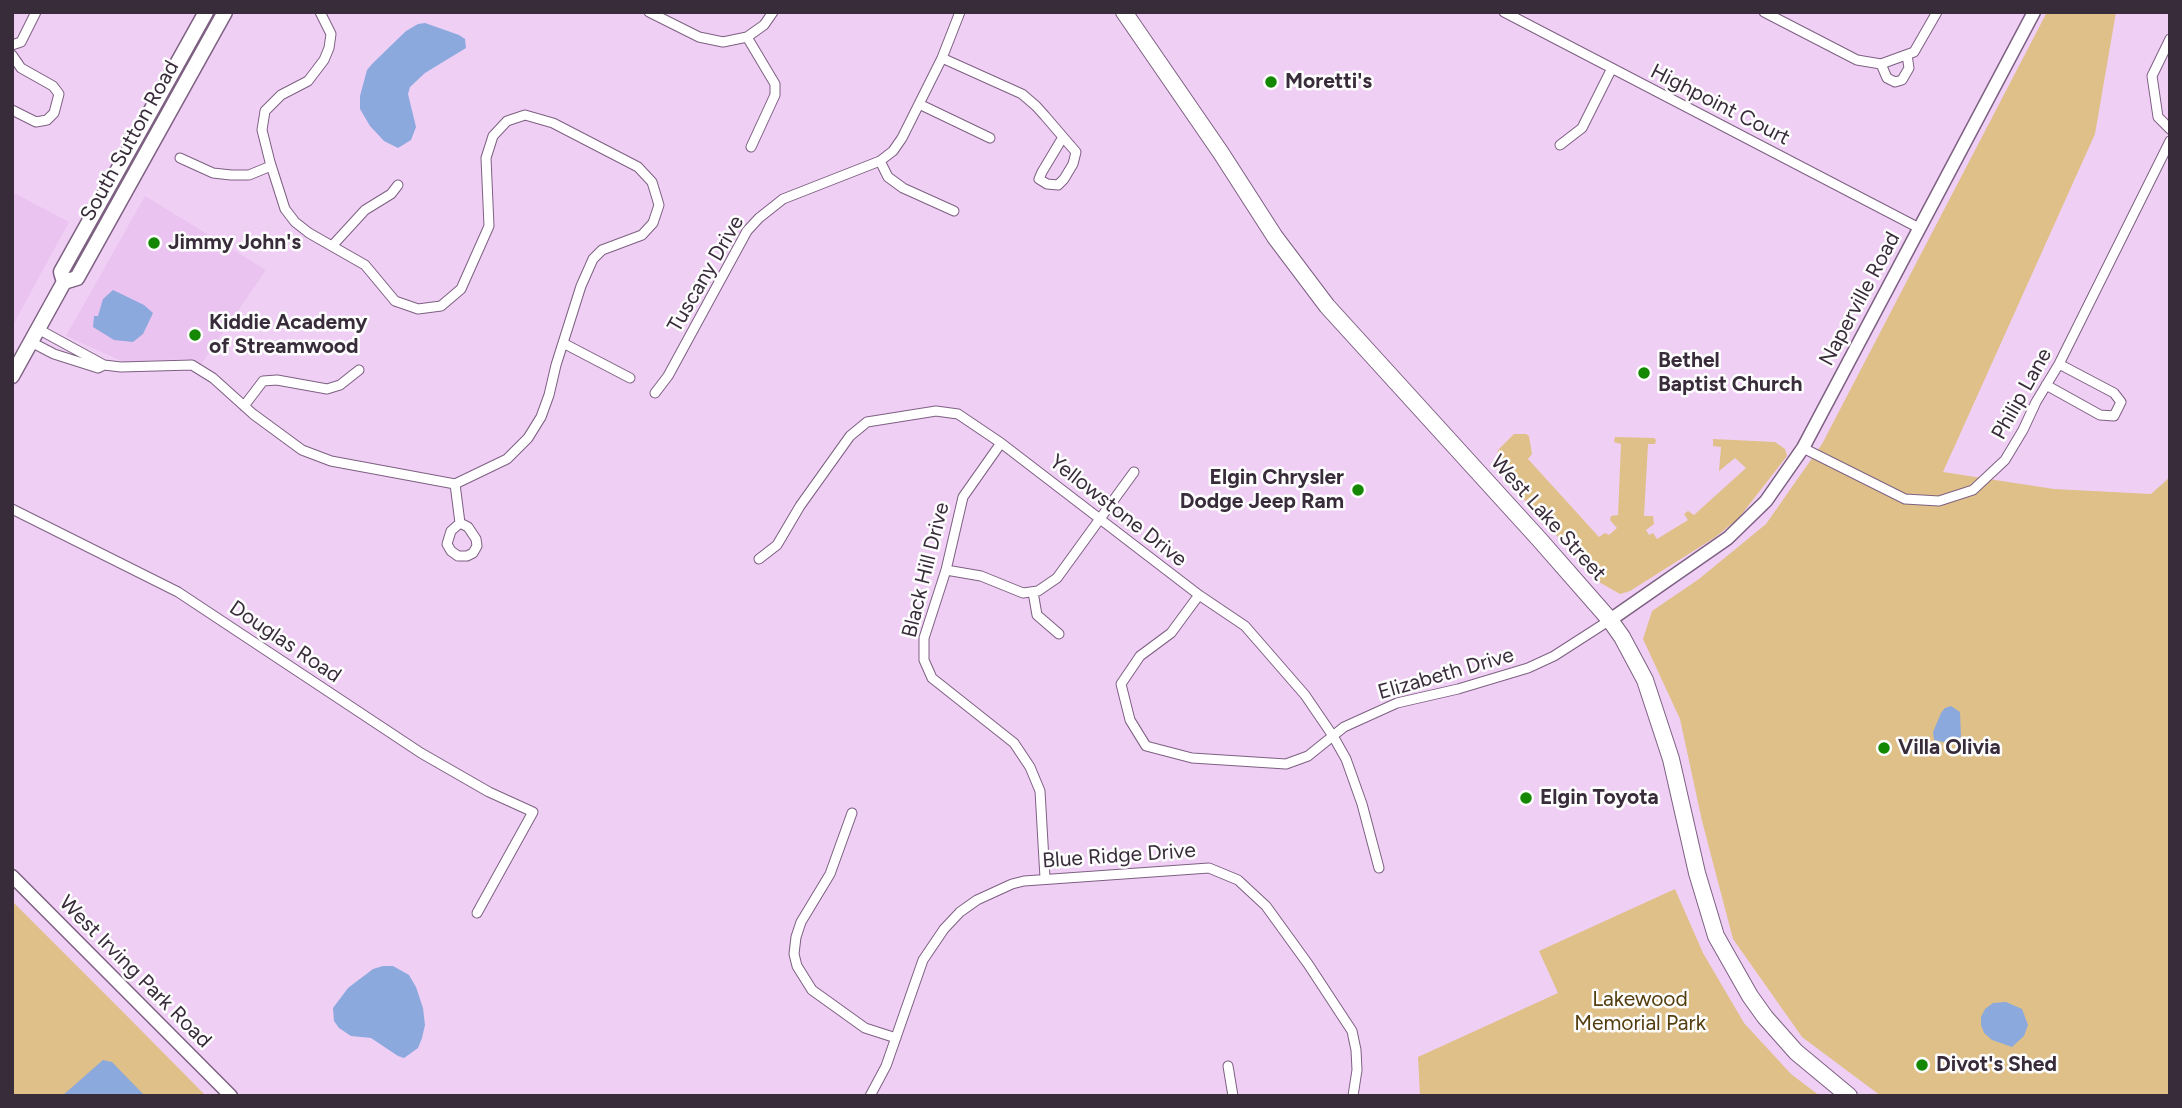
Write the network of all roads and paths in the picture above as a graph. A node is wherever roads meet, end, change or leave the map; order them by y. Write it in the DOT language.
graph roads {
  1 [pos="36,12"];
  2 [pos="206,12"];
  3 [pos="225,12"];
  4 [pos="320,12"];
  5 [pos="649,12"];
  6 [pos="774,12"];
  7 [pos="960,12"];
  8 [pos="1124,12"];
  9 [pos="1504,12"];
  10 [pos="1764,12"];
  11 [pos="1937,12"];
  12 [pos="2034,12"];
  13 [pos="747,37"];
  14 [pos="2170,39"];
  15 [pos="12,45"];
  16 [pos="12,55"];
  17 [pos="1907,55"];
  18 [pos="942,58"];
  19 [pos="1881,64"];
  20 [pos="1612,68"];
  21 [pos="919,104"];
  22 [pos="12,110"];
  23 [pos="2170,129"];
  24 [pos="1063,137"];
  25 [pos="990,138"];
  26 [pos="2170,141"];
  27 [pos="1560,145"];
  28 [pos="751,147"];
  29 [pos="180,158"];
  30 [pos="880,161"];
  31 [pos="271,166"];
  32 [pos="398,185"];
  33 [pos="954,211"];
  34 [pos="1919,228"];
  35 [pos="332,246"];
  36 [pos="64,282"];
  37 [pos="35,336"];
  38 [pos="564,343"];
  39 [pos="2059,364"];
  40 [pos="104,365"];
  41 [pos="359,370"];
  42 [pos="12,376"];
  43 [pos="631,378"];
  44 [pos="2046,385"];
  45 [pos="655,393"];
  46 [pos="244,406"];
  47 [pos="1001,443"];
  48 [pos="1803,449"];
  49 [pos="1134,472"];
  50 [pos="455,484"];
  51 [pos="12,509"];
  52 [pos="1100,519"];
  53 [pos="460,523"];
  54 [pos="759,559"];
  55 [pos="946,570"];
  56 [pos="1033,592"];
  57 [pos="1199,595"];
  58 [pos="1610,620"];
  59 [pos="1059,634"];
  60 [pos="1334,736"];
  61 [pos="852,813"];
  62 [pos="1379,868"];
  63 [pos="12,876"];
  64 [pos="1045,878"];
  65 [pos="477,913"];
  66 [pos="896,1038"];
  67 [pos="1228,1066"];
  68 [pos="231,1096"];
  69 [pos="870,1096"];
  70 [pos="1233,1096"];
  71 [pos="1353,1096"];
  72 [pos="1849,1096"];
  1 -- 15 [label="street"];
  2 -- 36 [label="main road, South Sutton Road"];
  3 -- 36 [label="main road, South Sutton Road"];
  4 -- 31 [label="street"];
  5 -- 13 [label="street"];
  6 -- 13 [label="street"];
  7 -- 18 [label="street, Tuscany Drive"];
  8 -- 58 [label="highway, West Lake Street"];
  9 -- 20 [label="street, Highpoint Court"];
  10 -- 19 [label="street"];
  11 -- 17 [label="street"];
  12 -- 34 [label="street, Naperville Road"];
  13 -- 28 [label="street"];
  14 -- 23 [label="street"];
  16 -- 22 [label="street"];
  17 -- 19 [label="street"];
  17 -- 19 [label="street"];
  18 -- 21 [label="street, Tuscany Drive"];
  18 -- 24 [label="street"];
  20 -- 27 [label="street"];
  20 -- 34 [label="street, Highpoint Court"];
  21 -- 25 [label="street"];
  21 -- 30 [label="street, Tuscany Drive"];
  24 -- 24 [label="street"];
  26 -- 39 [label="street, Philip Lane"];
  29 -- 31 [label="street"];
  30 -- 33 [label="street"];
  30 -- 45 [label="street, Tuscany Drive"];
  31 -- 35 [label="street"];
  32 -- 35 [label="street"];
  34 -- 48 [label="street, Naperville Road"];
  35 -- 38 [label="street"];
  36 -- 37 [label="main road, South Sutton Road"];
  37 -- 40 [label="street"];
  37 -- 40 [label="street"];
  37 -- 42 [label="main road, South Sutton Road"];
  38 -- 43 [label="street"];
  38 -- 50 [label="street"];
  39 -- 44 [label="street, Philip Lane"];
  39 -- 44 [label="street"];
  40 -- 46 [label="street"];
  41 -- 46 [label="street"];
  44 -- 48 [label="street, Philip Lane"];
  46 -- 50 [label="street"];
  47 -- 52 [label="street, Yellowstone Drive"];
  47 -- 54 [label="street, Yellowstone Drive"];
  47 -- 55 [label="street, Black Hill Drive"];
  48 -- 58 [label="street, Naperville Road"];
  49 -- 52 [label="street"];
  50 -- 53 [label="street"];
  51 -- 65 [label="street, Douglas Road"];
  52 -- 56 [label="street"];
  52 -- 57 [label="street, Yellowstone Drive"];
  55 -- 56 [label="street"];
  55 -- 64 [label="street, Black Hill Drive"];
  56 -- 59 [label="street"];
  57 -- 60 [label="street, Yellowstone Drive"];
  57 -- 60 [label="street, Elizabeth Drive"];
  58 -- 60 [label="street, Elizabeth Drive"];
  58 -- 72 [label="highway, West Lake Street"];
  60 -- 62 [label="street, Yellowstone Drive"];
  61 -- 66 [label="street"];
  63 -- 68 [label="street, West Irving Park Road"];
  64 -- 66 [label="street, Blue Ridge Drive"];
  64 -- 71 [label="street, Blue Ridge Drive"];
  66 -- 69 [label="street, Blue Ridge Drive"];
  67 -- 70 [label="street"];
}
